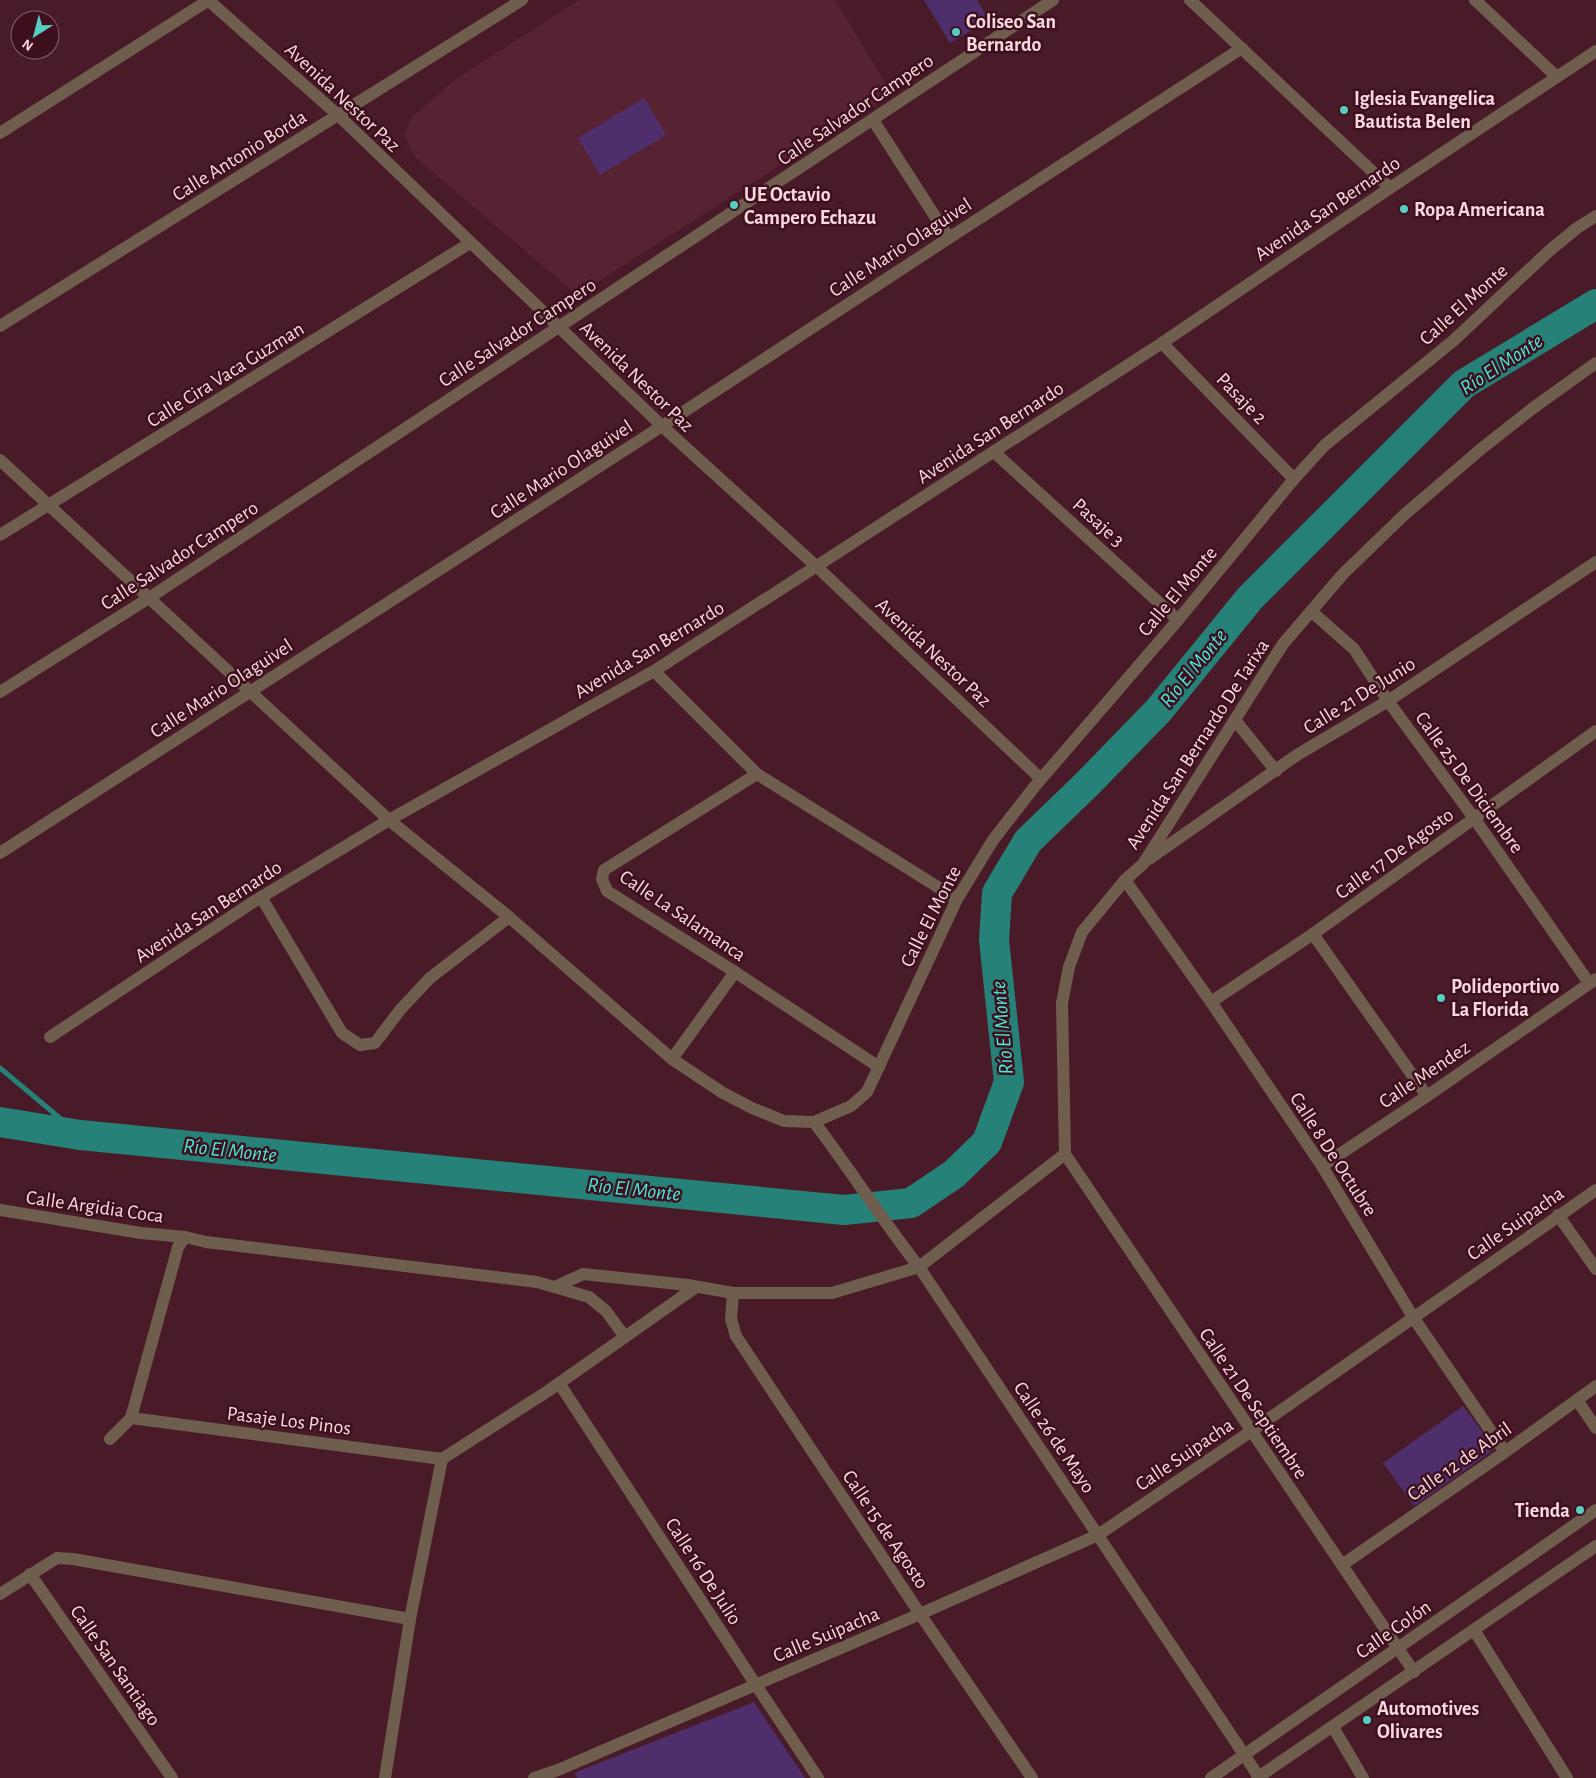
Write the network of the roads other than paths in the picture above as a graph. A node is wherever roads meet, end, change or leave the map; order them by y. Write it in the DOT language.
graph roads {
  1 [pos="208,0"];
  2 [pos="522,0"];
  3 [pos="1053,0"];
  4 [pos="1190,0"];
  5 [pos="1475,0"];
  6 [pos="1242,48"];
  7 [pos="1596,52"];
  8 [pos="1557,78"];
  9 [pos="338,115"];
  10 [pos="873,120"];
  11 [pos="0,133"];
  12 [pos="1390,188"];
  13 [pos="1596,216"];
  14 [pos="949,238"];
  15 [pos="470,244"];
  16 [pos="0,326"];
  17 [pos="559,327"];
  18 [pos="1162,343"];
  19 [pos="1594,368"];
  20 [pos="662,426"];
  21 [pos="994,452"];
  22 [pos="0,460"];
  23 [pos="1294,479"];
  24 [pos="49,505"];
  25 [pos="0,535"];
  26 [pos="1596,562"];
  27 [pos="816,566"];
  28 [pos="149,598"];
  29 [pos="1311,611"];
  30 [pos="1178,620"];
  31 [pos="654,671"];
  32 [pos="250,691"];
  33 [pos="0,692"];
  34 [pos="1388,701"];
  35 [pos="1235,720"];
  36 [pos="1596,731"];
  37 [pos="1276,771"];
  38 [pos="757,774"];
  39 [pos="1041,779"];
  40 [pos="1474,818"];
  41 [pos="389,820"];
  42 [pos="0,853"];
  43 [pos="1143,864"];
  44 [pos="1124,880"];
  45 [pos="261,897"];
  46 [pos="956,899"];
  47 [pos="509,917"];
  48 [pos="1313,934"];
  49 [pos="735,972"];
  50 [pos="1593,981"];
  51 [pos="1210,1002"];
  52 [pos="50,1037"];
  53 [pos="672,1059"];
  54 [pos="879,1067"];
  55 [pos="1427,1096"];
  56 [pos="814,1122"];
  57 [pos="1064,1154"];
  58 [pos="1322,1166"];
  59 [pos="1596,1190"];
  60 [pos="0,1210"];
  61 [pos="1558,1215"];
  62 [pos="185,1237"];
  63 [pos="919,1267"];
  64 [pos="1596,1269"];
  65 [pos="555,1287"];
  66 [pos="696,1287"];
  67 [pos="733,1293"];
  68 [pos="1413,1317"];
  69 [pos="625,1337"];
  70 [pos="559,1383"];
  71 [pos="1596,1386"];
  72 [pos="1577,1400"];
  73 [pos="131,1418"];
  74 [pos="1596,1428"];
  75 [pos="1250,1432"];
  76 [pos="110,1439"];
  77 [pos="1506,1452"];
  78 [pos="442,1459"];
  79 [pos="1596,1510"];
  80 [pos="1098,1535"];
  81 [pos="1596,1546"];
  82 [pos="1342,1565"];
  83 [pos="30,1574"];
  84 [pos="0,1594"];
  85 [pos="920,1614"];
  86 [pos="410,1619"];
  87 [pos="1474,1630"];
  88 [pos="1398,1649"];
  89 [pos="1414,1672"];
  90 [pos="756,1685"];
  91 [pos="1333,1727"];
  92 [pos="1245,1755"];
  93 [pos="560,1774"];
  94 [pos="172,1778"];
  95 [pos="385,1778"];
  96 [pos="534,1778"];
  97 [pos="818,1778"];
  98 [pos="1032,1778"];
  99 [pos="1210,1778"];
  100 [pos="1259,1778"];
  101 [pos="1363,1778"];
  102 [pos="1567,1778"];
  1 -- 9 [label="street, Avenida Nestor Paz"];
  1 -- 11 [label="street"];
  2 -- 9 [label="street, Calle Antonio Borda"];
  3 -- 10 [label="street, Calle Salvador Campero"];
  4 -- 6 [label="street"];
  5 -- 8 [label="street"];
  6 -- 12 [label="street"];
  6 -- 14 [label="street, Calle Mario Olaguivel"];
  7 -- 8 [label="street, Avenida San Bernardo"];
  8 -- 12 [label="street, Avenida San Bernardo"];
  9 -- 15 [label="street, Avenida Nestor Paz"];
  9 -- 16 [label="street, Calle Antonio Borda"];
  10 -- 14 [label="street"];
  10 -- 17 [label="street, Calle Salvador Campero"];
  12 -- 18 [label="street, Avenida San Bernardo"];
  13 -- 23 [label="street, Calle El Monte"];
  14 -- 20 [label="street, Calle Mario Olaguivel"];
  15 -- 17 [label="street, Avenida Nestor Paz"];
  15 -- 24 [label="street, Calle Cira Vaca Guzman"];
  17 -- 20 [label="street, Avenida Nestor Paz"];
  17 -- 28 [label="street, Calle Salvador Campero"];
  18 -- 21 [label="street, Avenida San Bernardo"];
  18 -- 23 [label="street, Pasaje 2"];
  19 -- 29 [label="street, Avenida San Bernardo De Tarixa"];
  20 -- 27 [label="street, Avenida Nestor Paz"];
  20 -- 32 [label="street, Calle Mario Olaguivel"];
  21 -- 27 [label="street, Avenida San Bernardo"];
  21 -- 30 [label="street, Pasaje 3"];
  22 -- 24 [label="street"];
  23 -- 30 [label="street, Calle El Monte"];
  24 -- 25 [label="street, Calle Cira Vaca Guzman"];
  24 -- 28 [label="street"];
  26 -- 34 [label="street, Calle 21 De Junio"];
  27 -- 31 [label="street, Avenida San Bernardo"];
  27 -- 39 [label="street, Avenida Nestor Paz"];
  28 -- 32 [label="street"];
  28 -- 33 [label="street, Calle Salvador Campero"];
  29 -- 34 [label="street, Calle 25 De Diciembre"];
  29 -- 35 [label="street, Avenida San Bernardo De Tarixa"];
  30 -- 39 [label="street, Calle El Monte"];
  31 -- 38 [label="street"];
  31 -- 41 [label="street, Avenida San Bernardo"];
  32 -- 41 [label="street"];
  32 -- 42 [label="street, Calle Mario Olaguivel"];
  34 -- 37 [label="street, Calle 21 De Junio"];
  34 -- 40 [label="street, Calle 25 De Diciembre"];
  35 -- 37 [label="street"];
  35 -- 43 [label="street, Avenida San Bernardo De Tarixa"];
  36 -- 40 [label="street, Calle 17 De Agosto"];
  37 -- 43 [label="street, Calle 21 De Junio"];
  38 -- 46 [label="street"];
  38 -- 49 [label="street, Calle La Salamanca"];
  39 -- 46 [label="street, Calle El Monte"];
  40 -- 48 [label="street, Calle 17 De Agosto"];
  40 -- 50 [label="street, Calle 25 De Diciembre"];
  41 -- 45 [label="street, Avenida San Bernardo"];
  41 -- 47 [label="street"];
  43 -- 44 [label="street, Avenida San Bernardo De Tarixa"];
  44 -- 51 [label="street, Calle 8 De Octubre"];
  44 -- 57 [label="street, Avenida San Bernardo De Tarixa"];
  45 -- 47 [label="street"];
  45 -- 52 [label="street, Avenida San Bernardo"];
  46 -- 54 [label="street, Calle El Monte"];
  47 -- 53 [label="street"];
  48 -- 51 [label="street, Calle 17 De Agosto"];
  48 -- 55 [label="street"];
  49 -- 53 [label="street"];
  49 -- 54 [label="street, Calle La Salamanca"];
  50 -- 55 [label="street, Calle Mendez"];
  51 -- 58 [label="street, Calle 8 De Octubre"];
  53 -- 56 [label="street"];
  54 -- 56 [label="street"];
  55 -- 58 [label="street, Calle Mendez"];
  56 -- 63 [label="street, Calle 26 de Mayo"];
  57 -- 63 [label="street"];
  57 -- 75 [label="street, Calle 21 De Septiembre"];
  58 -- 68 [label="street, Calle 8 De Octubre"];
  59 -- 61 [label="street, Calle Suipacha"];
  60 -- 62 [label="street, Calle Argidia Coca"];
  61 -- 64 [label="street"];
  61 -- 68 [label="street, Calle Suipacha"];
  62 -- 65 [label="street, Calle Argidia Coca"];
  62 -- 73 [label="street"];
  63 -- 67 [label="street"];
  63 -- 80 [label="street, Calle 26 de Mayo"];
  65 -- 66 [label="street"];
  65 -- 69 [label="street, Calle Argidia Coca"];
  66 -- 67 [label="street"];
  66 -- 69 [label="street"];
  67 -- 85 [label="street, Calle 15 de Agosto"];
  68 -- 75 [label="street, Calle Suipacha"];
  68 -- 77 [label="street, Calle 8 De Octubre"];
  69 -- 70 [label="street"];
  70 -- 78 [label="street"];
  70 -- 90 [label="street, Calle 16 De Julio"];
  71 -- 72 [label="street, Calle 12 de Abril"];
  72 -- 74 [label="street"];
  72 -- 77 [label="street, Calle 12 de Abril"];
  73 -- 76 [label="street"];
  73 -- 78 [label="street, Pasaje Los Pinos"];
  75 -- 80 [label="street, Calle Suipacha"];
  75 -- 82 [label="street, Calle 21 De Septiembre"];
  77 -- 82 [label="street, Calle 12 de Abril"];
  78 -- 86 [label="street"];
  79 -- 88 [label="street, Calle Colón"];
  80 -- 85 [label="street, Calle Suipacha"];
  80 -- 92 [label="street, Calle 26 de Mayo"];
  81 -- 87 [label="street"];
  82 -- 88 [label="street, Calle 21 De Septiembre"];
  83 -- 84 [label="street"];
  83 -- 86 [label="street"];
  83 -- 94 [label="street, Calle San Santiago"];
  85 -- 90 [label="street, Calle Suipacha"];
  85 -- 98 [label="street, Calle 15 de Agosto"];
  86 -- 95 [label="street"];
  87 -- 89 [label="street"];
  87 -- 102 [label="street"];
  88 -- 89 [label="street, Calle 21 De Septiembre"];
  88 -- 92 [label="street, Calle Colón"];
  89 -- 91 [label="street"];
  90 -- 93 [label="street, Calle Suipacha"];
  90 -- 97 [label="street, Calle 16 De Julio"];
  91 -- 100 [label="street"];
  91 -- 101 [label="street"];
  92 -- 99 [label="street, Calle Colón"];
  92 -- 100 [label="street, Calle 26 de Mayo"];
  93 -- 96 [label="street"];
}
